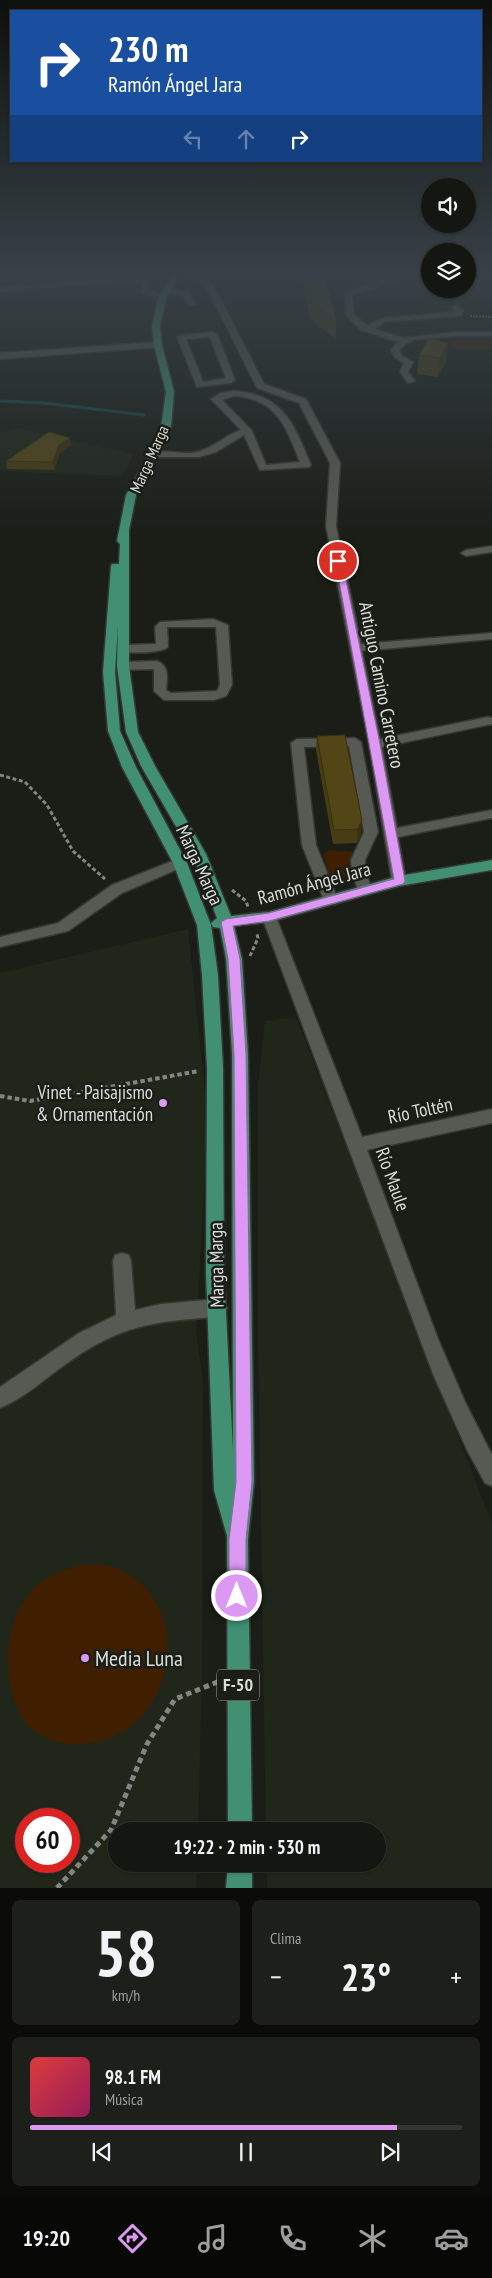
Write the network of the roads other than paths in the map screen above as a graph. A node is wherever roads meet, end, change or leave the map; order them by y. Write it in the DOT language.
graph roads {
  1 [pos="162,360"];
  2 [pos="190,360"];
  3 [pos="223,360"];
  4 [pos="247,360"];
  5 [pos="404,360"];
  6 [pos="411,381"];
  7 [pos="200,385"];
  8 [pos="248,431"];
  9 [pos="154,454"];
  10 [pos="125,532"];
  11 [pos="492,549"];
  12 [pos="466,553"];
  13 [pos="492,636"];
  14 [pos="356,648"];
  15 [pos="124,649"];
  16 [pos="124,666"];
  17 [pos="488,721"];
  18 [pos="375,744"];
  19 [pos="492,814"];
  20 [pos="391,834"];
  21 [pos="180,863"];
  22 [pos="492,865"];
  23 [pos="400,881"];
  24 [pos="365,890"];
  25 [pos="331,900"];
  26 [pos="269,917"];
  27 [pos="226,922"];
  28 [pos="204,925"];
  29 [pos="0,942"];
  30 [pos="492,1116"];
  31 [pos="357,1145"];
  32 [pos="122,1261"];
  33 [pos="216,1308"];
  34 [pos="126,1321"];
  35 [pos="0,1398"];
  36 [pos="492,1476"];
  37 [pos="238,1539"];
  38 [pos="240,1822"];
  39 [pos="240,1872"];
  40 [pos="239,1888"];
  1 -- 9 [label="main road, Marga Marga / F-50"];
  2 -- 7 [label="street"];
  3 -- 7 [label="street"];
  4 -- 14 [label="street, Antiguo Camino Carretero"];
  5 -- 6 [label="street"];
  8 -- 8 [label="street"];
  8 -- 9 [label="street"];
  9 -- 10 [label="main road, Marga Marga / F-50"];
  10 -- 15 [label="main road, Marga Marga / F-50"];
  10 -- 21 [label="main road, Marga Marga / F-50"];
  11 -- 12 [label="street"];
  13 -- 14 [label="street"];
  14 -- 18 [label="street, Antiguo Camino Carretero"];
  15 -- 16 [label="main road, Marga Marga / F-50"];
  15 -- 16 [label="street"];
  16 -- 27 [label="main road, Marga Marga / F-50"];
  17 -- 18 [label="street"];
  18 -- 20 [label="street, Antiguo Camino Carretero"];
  19 -- 20 [label="street"];
  20 -- 23 [label="street, Antiguo Camino Carretero"];
  21 -- 28 [label="main road, Marga Marga / F-50"];
  21 -- 29 [label="street"];
  22 -- 23 [label="main road, Ramón Ángel Jara"];
  23 -- 24 [label="main road, Ramón Ángel Jara"];
  24 -- 25 [label="main road, Ramón Ángel Jara"];
  24 -- 25 [label="street"];
  25 -- 26 [label="main road, Ramón Ángel Jara"];
  26 -- 27 [label="main road, Ramón Ángel Jara"];
  26 -- 31 [label="street, Río Maule"];
  27 -- 28 [label="main road, Ramón Ángel Jara"];
  27 -- 37 [label="main road, Marga Marga / F-50"];
  28 -- 33 [label="main road, Marga Marga / F-50"];
  30 -- 31 [label="street, Río Toltén"];
  31 -- 36 [label="street, Río Maule"];
  32 -- 34 [label="street"];
  33 -- 34 [label="street"];
  33 -- 37 [label="main road, Marga Marga / F-50"];
  34 -- 35 [label="street"];
  37 -- 38 [label="main road, Marga Marga / F-50"];
  39 -- 40 [label="main road"];
}
